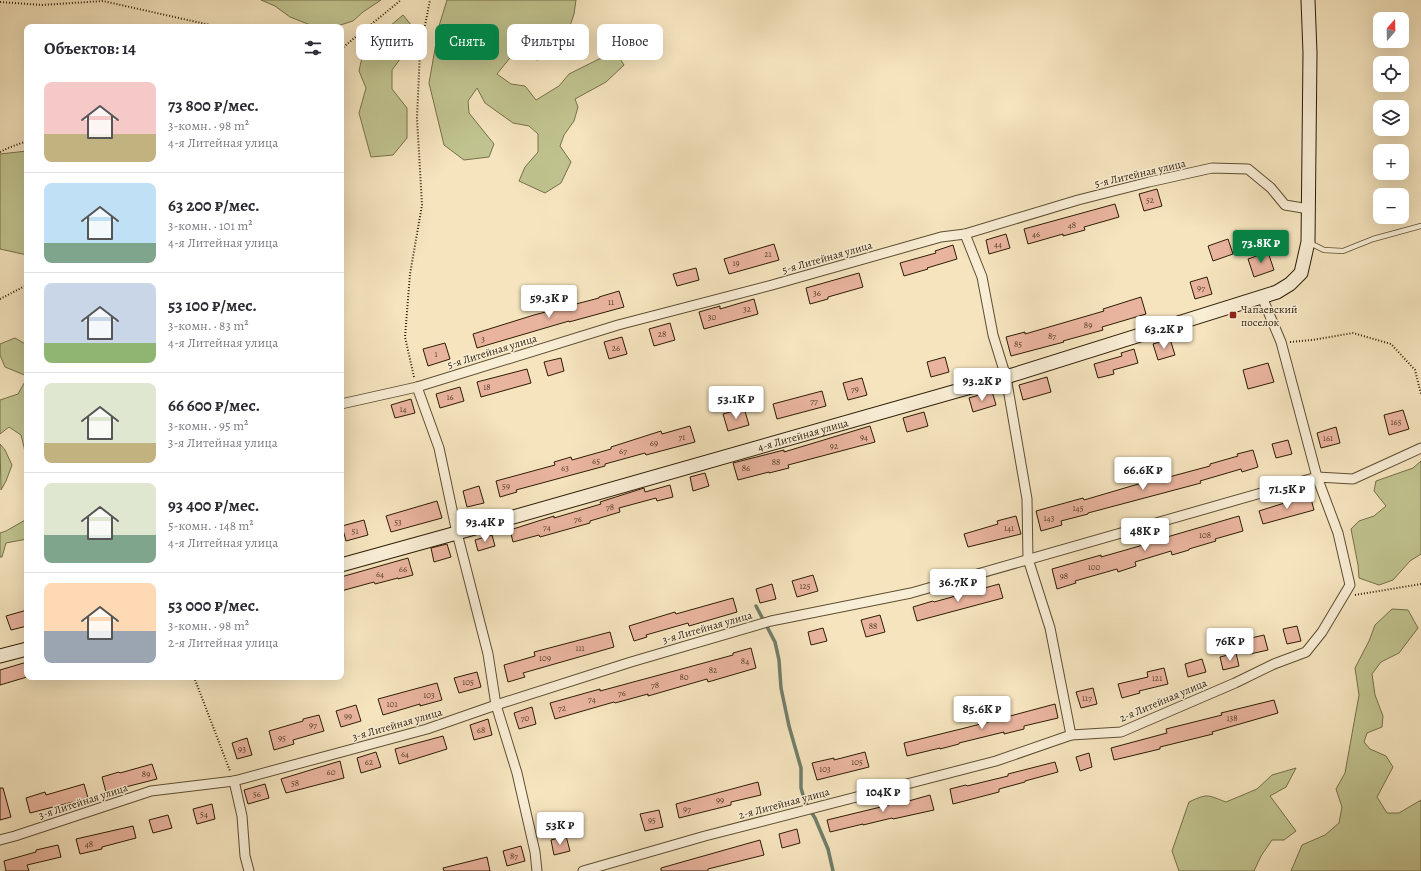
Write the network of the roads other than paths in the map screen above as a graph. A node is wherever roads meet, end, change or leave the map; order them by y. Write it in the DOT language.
graph roads {
  1 [pos="1308,0"];
  2 [pos="1309,209"];
  3 [pos="1421,226"];
  4 [pos="965,234"];
  5 [pos="1308,242"];
  6 [pos="1262,297"];
  7 [pos="1006,377"];
  8 [pos="417,387"];
  9 [pos="344,403"];
  10 [pos="1421,448"];
  11 [pos="1317,477"];
  12 [pos="457,533"];
  13 [pos="1028,559"];
  14 [pos="344,563"];
  15 [pos="24,650"];
  16 [pos="0,656"];
  17 [pos="496,705"];
  18 [pos="1071,735"];
  19 [pos="234,781"];
  20 [pos="0,840"];
  21 [pos="249,871"];
  22 [pos="537,871"];
  23 [pos="582,871"];
  1 -- 2 [label="street, 4-я Литейная улица"];
  2 -- 4 [label="street, 5-я Литейная улица"];
  2 -- 5 [label="street, 4-я Литейная улица"];
  3 -- 5 [label="lane"];
  4 -- 7 [label="street"];
  4 -- 8 [label="street, 5-я Литейная улица"];
  5 -- 6 [label="street, 4-я Литейная улица"];
  6 -- 7 [label="street, 4-я Литейная улица"];
  6 -- 11 [label="street, 2-я Литейная улица"];
  7 -- 12 [label="street, 4-я Литейная улица"];
  7 -- 13 [label="street"];
  8 -- 9 [label="street, 5-я Литейная улица"];
  8 -- 12 [label="street"];
  10 -- 11 [label="street, 3-я Литейная улица"];
  11 -- 13 [label="street, 3-я Литейная улица"];
  11 -- 18 [label="street, 2-я Литейная улица"];
  12 -- 14 [label="street, 4-я Литейная улица"];
  12 -- 17 [label="street"];
  13 -- 17 [label="street, 3-я Литейная улица"];
  13 -- 18 [label="street"];
  15 -- 16 [label="street"];
  17 -- 19 [label="street, 3-я Литейная улица"];
  17 -- 22 [label="street"];
  18 -- 23 [label="street, 2-я Литейная улица"];
  19 -- 20 [label="street, 3-я Литейная улица"];
  19 -- 21 [label="street"];
}
